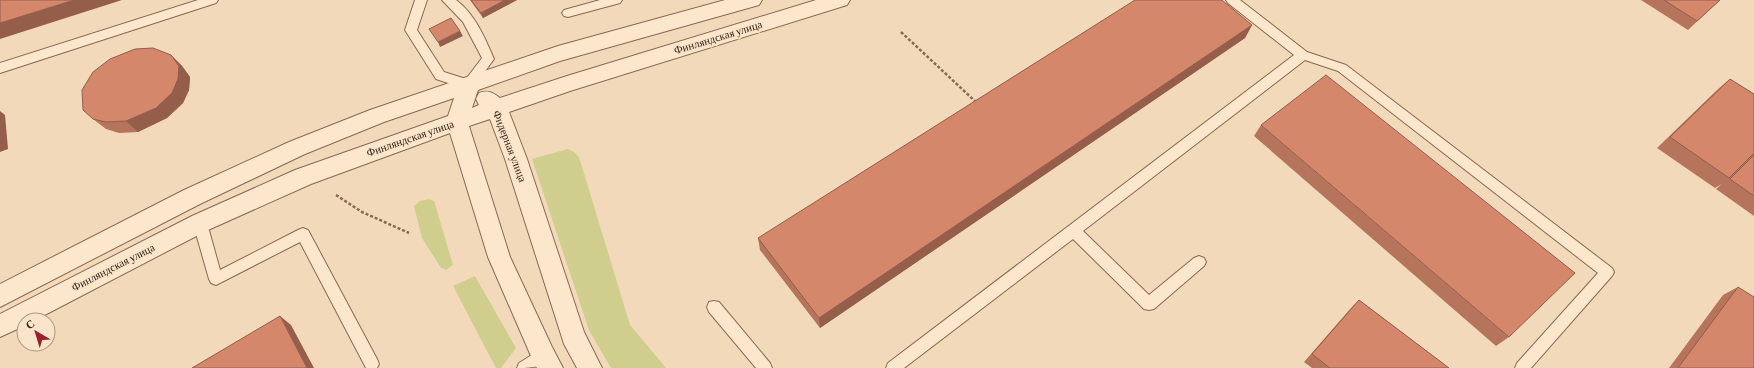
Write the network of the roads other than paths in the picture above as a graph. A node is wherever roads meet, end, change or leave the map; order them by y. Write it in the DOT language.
graph roads {
  1 [pos="212,0"];
  2 [pos="421,0"];
  3 [pos="448,0"];
  4 [pos="616,0"];
  5 [pos="752,0"];
  6 [pos="840,0"];
  7 [pos="1232,0"];
  8 [pos="568,13"];
  9 [pos="1303,55"];
  10 [pos="0,68"];
  11 [pos="469,84"];
  12 [pos="497,108"];
  13 [pos="457,122"];
  14 [pos="200,223"];
  15 [pos="1074,231"];
  16 [pos="1199,262"];
  17 [pos="0,296"];
  18 [pos="714,307"];
  19 [pos="0,326"];
  20 [pos="547,362"];
  21 [pos="372,364"];
  22 [pos="524,368"];
  23 [pos="590,368"];
  24 [pos="765,368"];
  25 [pos="893,368"];
  26 [pos="1522,368"];
  1 -- 10 [label="lane"];
  2 -- 11 [label="lane"];
  3 -- 11 [label="lane"];
  4 -- 8 [label="lane"];
  5 -- 11 [label="street"];
  6 -- 12 [label="street, Финляндская улица"];
  7 -- 9 [label="lane"];
  9 -- 15 [label="lane"];
  9 -- 26 [label="lane"];
  11 -- 12 [label="street, Фидерная улица"];
  11 -- 13 [label="street"];
  11 -- 17 [label="street"];
  12 -- 13 [label="street, Финляндская улица"];
  12 -- 23 [label="street, Фидерная улица"];
  13 -- 14 [label="street, Финляндская улица"];
  13 -- 20 [label="street"];
  14 -- 19 [label="street, Финляндская улица"];
  14 -- 21 [label="lane"];
  15 -- 16 [label="lane"];
  15 -- 25 [label="lane"];
  18 -- 24 [label="lane"];
  20 -- 22 [label="lane"];
}
